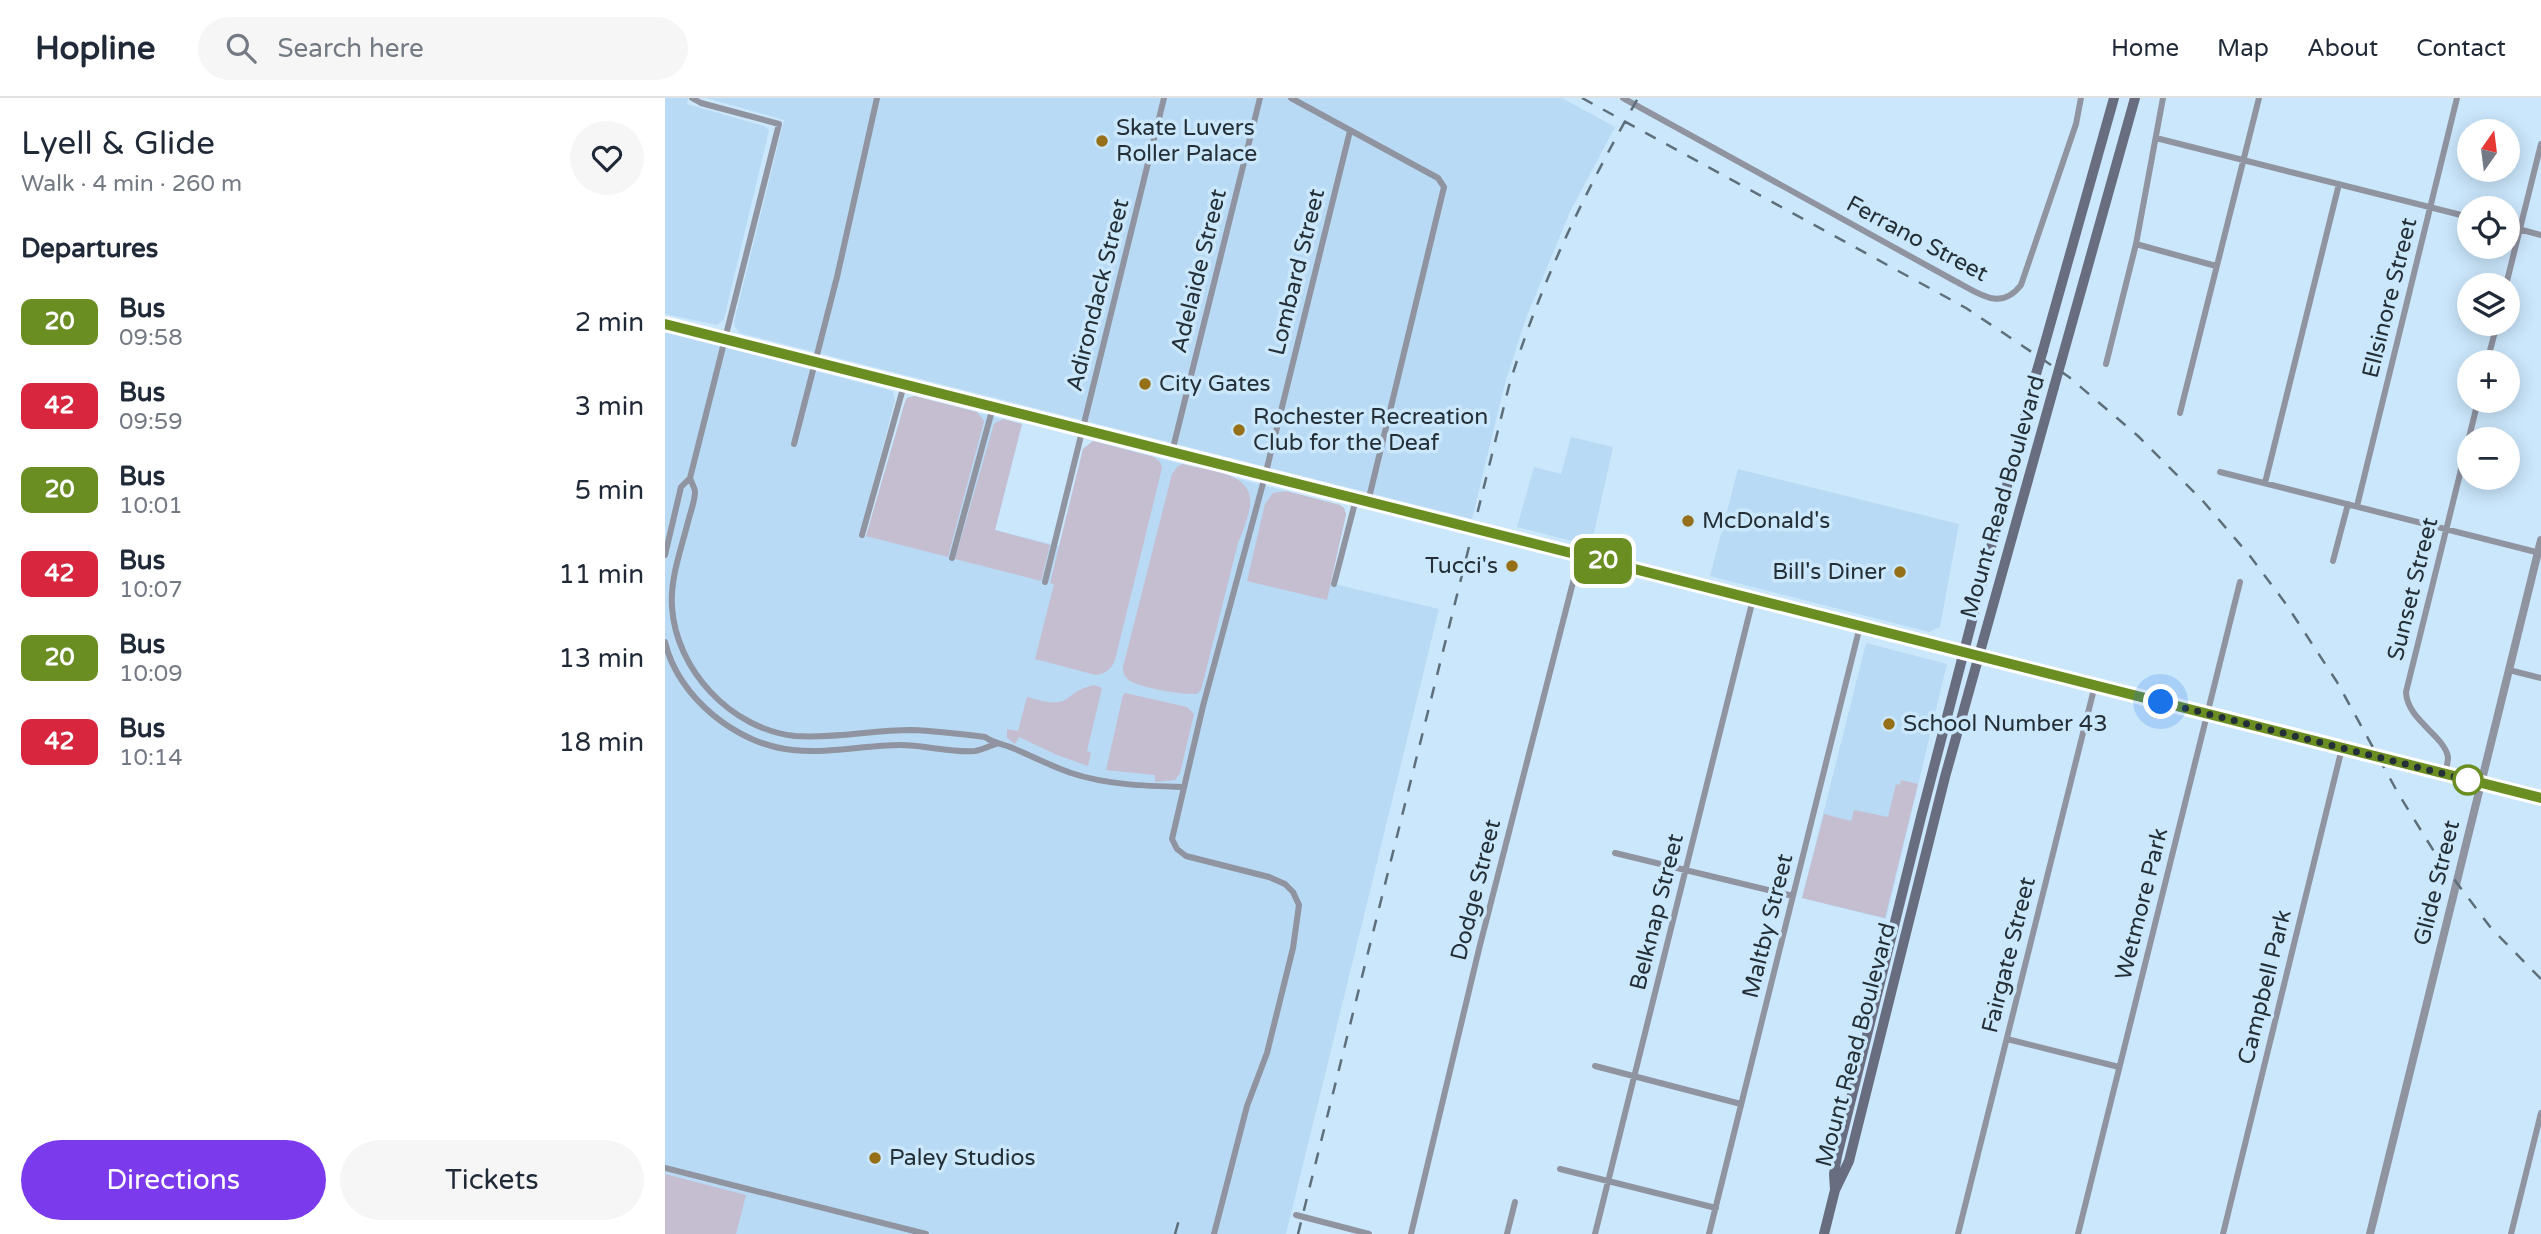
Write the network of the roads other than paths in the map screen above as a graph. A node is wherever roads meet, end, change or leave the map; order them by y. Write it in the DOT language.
graph roads {
  1 [pos="692,98"];
  2 [pos="877,98"];
  3 [pos="1164,98"];
  4 [pos="1260,98"];
  5 [pos="1291,98"];
  6 [pos="1623,98"];
  7 [pos="2081,98"];
  8 [pos="2114,98"];
  9 [pos="2135,98"];
  10 [pos="2163,98"];
  11 [pos="2259,98"];
  12 [pos="2457,98"];
  13 [pos="1350,131"];
  14 [pos="2156,138"];
  15 [pos="2541,144"];
  16 [pos="2243,160"];
  17 [pos="2339,184"];
  18 [pos="2430,207"];
  19 [pos="2457,214"];
  20 [pos="2520,229"];
  21 [pos="2541,235"];
  22 [pos="2136,244"];
  23 [pos="2216,266"];
  24 [pos="665,324"];
  25 [pos="725,339"];
  26 [pos="815,362"];
  27 [pos="2106,364"];
  28 [pos="904,385"];
  29 [pos="993,407"];
  30 [pos="2180,413"];
  31 [pos="2474,413"];
  32 [pos="1083,430"];
  33 [pos="794,444"];
  34 [pos="1173,452"];
  35 [pos="2220,472"];
  36 [pos="1265,476"];
  37 [pos="690,478"];
  38 [pos="2265,483"];
  39 [pos="1356,499"];
  40 [pos="1368,502"];
  41 [pos="2349,504"];
  42 [pos="2357,506"];
  43 [pos="2446,529"];
  44 [pos="862,535"];
  45 [pos="2541,540"];
  46 [pos="2540,552"];
  47 [pos="665,555"];
  48 [pos="1580,555"];
  49 [pos="952,558"];
  50 [pos="2333,561"];
  51 [pos="1045,582"];
  52 [pos="2240,582"];
  53 [pos="1334,584"];
  54 [pos="1753,599"];
  55 [pos="674,618"];
  56 [pos="665,625"];
  57 [pos="1860,626"];
  58 [pos="665,642"];
  59 [pos="1963,652"];
  60 [pos="1979,656"];
  61 [pos="2509,670"];
  62 [pos="2541,678"];
  63 [pos="2095,685"];
  64 [pos="2207,714"];
  65 [pos="996,744"];
  66 [pos="2341,748"];
  67 [pos="2445,774"];
  68 [pos="2481,783"];
  69 [pos="1184,787"];
  70 [pos="2541,798"];
  71 [pos="1615,853"];
  72 [pos="1686,870"];
  73 [pos="1793,896"];
  74 [pos="2007,1039"];
  75 [pos="1595,1066"];
  76 [pos="2119,1067"];
  77 [pos="1634,1076"];
  78 [pos="1741,1104"];
  79 [pos="2541,1114"];
  80 [pos="665,1168"];
  81 [pos="1560,1169"];
  82 [pos="1608,1181"];
  83 [pos="1835,1190"];
  84 [pos="1515,1202"];
  85 [pos="1716,1208"];
  86 [pos="1296,1215"];
  87 [pos="926,1234"];
  88 [pos="1214,1234"];
  89 [pos="1369,1234"];
  90 [pos="1411,1234"];
  91 [pos="1507,1234"];
  92 [pos="1595,1234"];
  93 [pos="1709,1234"];
  94 [pos="1824,1234"];
  95 [pos="1958,1234"];
  96 [pos="2078,1234"];
  97 [pos="2223,1234"];
  98 [pos="2370,1234"];
  99 [pos="2511,1234"];
  1 -- 25 [label="street"];
  2 -- 26 [label="street"];
  3 -- 32 [label="street, Adirondack Street"];
  4 -- 34 [label="street, Adelaide Street"];
  5 -- 13 [label="street"];
  6 -- 7 [label="street, Ferrano Street"];
  8 -- 59 [label="main road, Mount Read Boulevard, bridge"];
  9 -- 60 [label="main road, Mount Read Boulevard, bridge"];
  10 -- 14 [label="street"];
  11 -- 16 [label="street"];
  12 -- 18 [label="street, Ellsinore Street"];
  13 -- 36 [label="street, Lombard Street"];
  13 -- 40 [label="street"];
  14 -- 16 [label="street"];
  14 -- 22 [label="street"];
  15 -- 20 [label="street"];
  16 -- 17 [label="street"];
  16 -- 23 [label="street"];
  17 -- 18 [label="street"];
  17 -- 38 [label="street"];
  18 -- 19 [label="street"];
  18 -- 42 [label="street, Ellsinore Street"];
  20 -- 21 [label="street"];
  22 -- 23 [label="street"];
  22 -- 27 [label="street"];
  23 -- 30 [label="street"];
  24 -- 25 [label="main road"];
  25 -- 26 [label="main road"];
  25 -- 37 [label="street"];
  26 -- 28 [label="main road"];
  26 -- 33 [label="street"];
  28 -- 29 [label="main road"];
  28 -- 44 [label="street"];
  29 -- 32 [label="main road"];
  29 -- 49 [label="street"];
  31 -- 43 [label="street, Sunset Street"];
  32 -- 34 [label="main road"];
  32 -- 51 [label="street, Adirondack Street"];
  34 -- 36 [label="main road"];
  35 -- 38 [label="street"];
  36 -- 39 [label="main road"];
  36 -- 69 [label="street, Lombard Street"];
  37 -- 47 [label="street"];
  37 -- 55 [label="street"];
  38 -- 41 [label="street"];
  39 -- 40 [label="main road"];
  39 -- 53 [label="street"];
  40 -- 48 [label="main road"];
  41 -- 42 [label="street"];
  41 -- 50 [label="street"];
  42 -- 43 [label="street"];
  43 -- 46 [label="street"];
  43 -- 67 [label="street, Sunset Street"];
  45 -- 46 [label="street, Glide Street"];
  46 -- 61 [label="street, Glide Street"];
  48 -- 54 [label="main road"];
  48 -- 90 [label="street, Dodge Street"];
  52 -- 64 [label="street, Wetmore Park"];
  54 -- 57 [label="main road"];
  54 -- 72 [label="street, Belknap Street"];
  55 -- 56 [label="street"];
  55 -- 65 [label="street"];
  57 -- 59 [label="main road"];
  57 -- 73 [label="street, Maltby Street"];
  58 -- 65 [label="street"];
  59 -- 60 [label="main road"];
  59 -- 83 [label="main road, Mount Read Boulevard"];
  60 -- 63 [label="main road"];
  60 -- 83 [label="main road, Mount Read Boulevard"];
  61 -- 62 [label="street"];
  61 -- 68 [label="street, Glide Street"];
  63 -- 64 [label="main road"];
  63 -- 74 [label="street, Fairgate Street"];
  64 -- 66 [label="main road"];
  64 -- 76 [label="street, Wetmore Park"];
  65 -- 69 [label="street"];
  66 -- 67 [label="main road"];
  66 -- 97 [label="street, Campbell Park"];
  67 -- 68 [label="main road"];
  68 -- 70 [label="main road"];
  68 -- 98 [label="street, Glide Street"];
  69 -- 88 [label="street, Lombard Street"];
  71 -- 72 [label="street"];
  72 -- 73 [label="street"];
  72 -- 77 [label="street, Belknap Street"];
  73 -- 78 [label="street, Maltby Street"];
  74 -- 76 [label="street"];
  74 -- 95 [label="street, Fairgate Street"];
  75 -- 77 [label="street"];
  76 -- 96 [label="street, Wetmore Park"];
  77 -- 78 [label="street"];
  77 -- 82 [label="street, Belknap Street"];
  78 -- 85 [label="street, Maltby Street"];
  79 -- 99 [label="street"];
  80 -- 87 [label="street"];
  81 -- 82 [label="street"];
  82 -- 85 [label="street"];
  82 -- 92 [label="street, Belknap Street"];
  83 -- 94 [label="main road, Mount Read Boulevard"];
  84 -- 91 [label="street"];
  85 -- 93 [label="street, Maltby Street"];
  86 -- 89 [label="street"];
}
